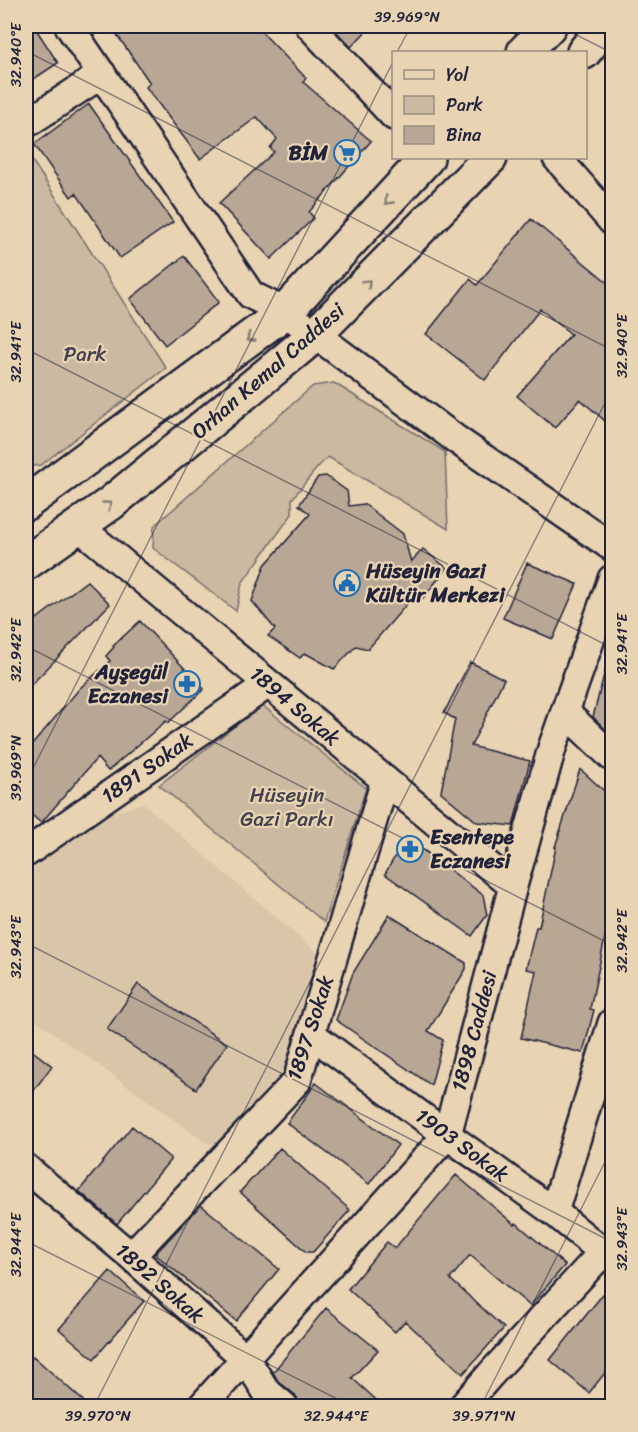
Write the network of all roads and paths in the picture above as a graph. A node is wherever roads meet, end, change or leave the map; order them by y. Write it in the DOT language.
graph roads {
  1 [pos="69,26"];
  2 [pos="310,26"];
  3 [pos="549,26"];
  4 [pos="605,26"];
  5 [pos="525,51"];
  6 [pos="585,51"];
  7 [pos="102,75"];
  8 [pos="392,115"];
  9 [pos="26,124"];
  10 [pos="426,159"];
  11 [pos="489,159"];
  12 [pos="558,159"];
  13 [pos="612,221"];
  14 [pos="285,312"];
  15 [pos="315,336"];
  16 [pos="26,503"];
  17 [pos="78,526"];
  18 [pos="612,547"];
  19 [pos="26,562"];
  20 [pos="612,579"];
  21 [pos="268,684"];
  22 [pos="565,712"];
  23 [pos="612,757"];
  24 [pos="385,780"];
  25 [pos="26,852"];
  26 [pos="513,886"];
  27 [pos="612,1023"];
  28 [pos="310,1034"];
  29 [pos="606,1068"];
  30 [pos="447,1135"];
  31 [pos="26,1168"];
  32 [pos="554,1212"];
  33 [pos="131,1256"];
  34 [pos="608,1256"];
  35 [pos="246,1359"];
  36 [pos="202,1407"];
  37 [pos="284,1407"];
  38 [pos="464,1407"];
  1 -- 7 [label="street"];
  2 -- 8 [label="street"];
  3 -- 5 [label="main road"];
  4 -- 6 [label="main road"];
  7 -- 9 [label="street"];
  7 -- 14 [label="street"];
  10 -- 14 [label="main road, Orhan Kemal Caddesi, one-way"];
  15 -- 11 [label="main road, Orhan Kemal Caddesi, one-way"];
  12 -- 13 [label="street"];
  14 -- 15 [label="street"];
  14 -- 16 [label="main road, Orhan Kemal Caddesi, one-way"];
  17 -- 15 [label="main road, Orhan Kemal Caddesi, one-way"];
  15 -- 18 [label="street"];
  17 -- 19 [label="main road, Orhan Kemal Caddesi"];
  17 -- 21 [label="street, 1894 Sokak"];
  20 -- 22 [label="street, 1898 Caddesi"];
  21 -- 24 [label="street, 1894 Sokak"];
  21 -- 25 [label="street, 1891 Sokak"];
  22 -- 23 [label="street"];
  22 -- 26 [label="street, 1898 Caddesi"];
  24 -- 26 [label="street, 1894 Sokak"];
  24 -- 28 [label="street, 1897 Sokak"];
  26 -- 30 [label="street, 1898 Caddesi"];
  27 -- 29 [label="street"];
  28 -- 30 [label="street, 1903 Sokak"];
  28 -- 33 [label="street, 1897 Sokak"];
  29 -- 32 [label="street"];
  30 -- 32 [label="street, 1903 Sokak"];
  30 -- 35 [label="street, 1898 Caddesi"];
  31 -- 33 [label="street, 1892 Sokak"];
  32 -- 34 [label="street, 1903 Sokak"];
  33 -- 35 [label="street, 1892 Sokak"];
  34 -- 38 [label="street"];
  35 -- 36 [label="street, 1898 Caddesi"];
  35 -- 37 [label="street, 1892 Sokak"];
}
